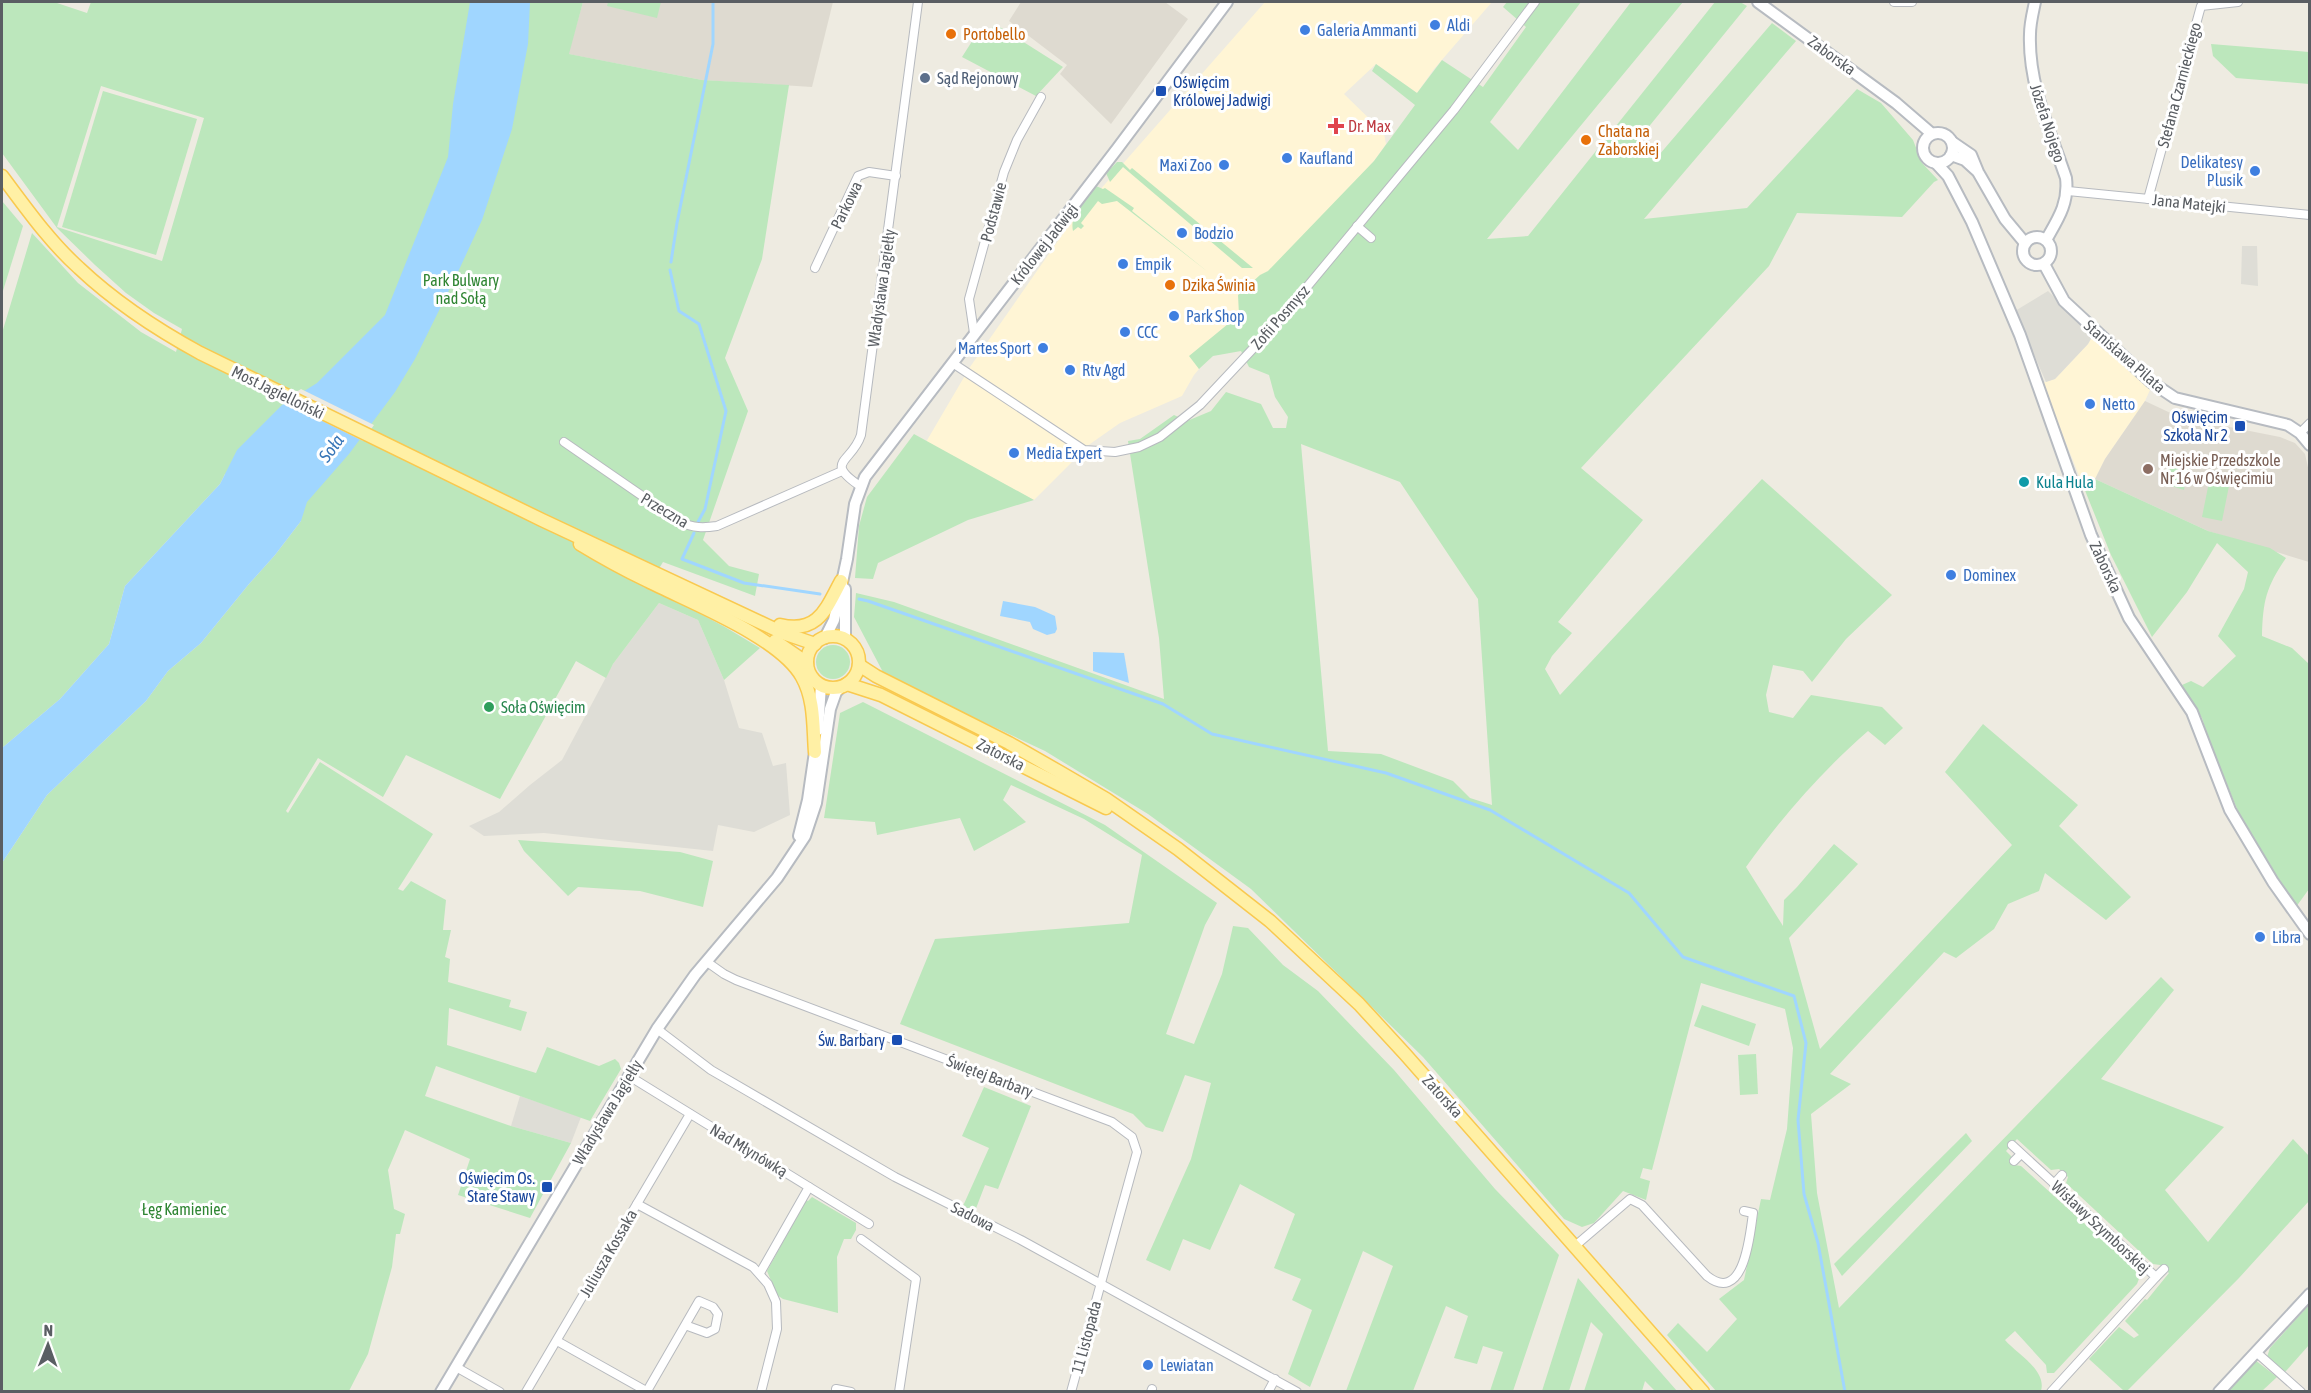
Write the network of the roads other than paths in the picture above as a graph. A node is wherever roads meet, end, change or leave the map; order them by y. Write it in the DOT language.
graph roads {
  1 [pos="918,2"];
  2 [pos="1227,2"];
  3 [pos="1535,2"];
  4 [pos="1758,2"];
  5 [pos="1894,2"];
  6 [pos="1912,2"];
  7 [pos="2035,2"];
  8 [pos="2238,2"];
  9 [pos="1041,97"];
  10 [pos="1928,137"];
  11 [pos="1952,142"];
  12 [pos="1950,157"];
  13 [pos="1936,163"];
  14 [pos="1978,172"];
  15 [pos="2,176"];
  16 [pos="896,176"];
  17 [pos="1948,176"];
  18 [pos="2068,191"];
  19 [pos="2148,199"];
  20 [pos="2310,215"];
  21 [pos="1357,226"];
  22 [pos="1371,238"];
  23 [pos="2046,240"];
  24 [pos="2025,243"];
  25 [pos="2044,264"];
  26 [pos="814,268"];
  27 [pos="974,333"];
  28 [pos="954,364"];
  29 [pos="2310,423"];
  30 [pos="2300,433"];
  31 [pos="564,442"];
  32 [pos="2310,446"];
  33 [pos="842,471"];
  34 [pos="860,486"];
  35 [pos="847,559"];
  36 [pos="841,581"];
  37 [pos="737,618"];
  38 [pos="845,639"];
  39 [pos="820,641"];
  40 [pos="807,663"];
  41 [pos="859,665"];
  42 [pos="821,685"];
  43 [pos="844,686"];
  44 [pos="815,752"];
  45 [pos="1152,832"];
  46 [pos="795,849"];
  47 [pos="2310,934"];
  48 [pos="707,962"];
  49 [pos="657,1029"];
  50 [pos="629,1076"];
  51 [pos="690,1114"];
  52 [pos="2012,1145"];
  53 [pos="2021,1154"];
  54 [pos="2014,1161"];
  55 [pos="2062,1175"];
  56 [pos="2054,1184"];
  57 [pos="809,1187"];
  58 [pos="637,1204"];
  59 [pos="1744,1211"];
  60 [pos="869,1224"];
  61 [pos="861,1239"];
  62 [pos="1575,1246"];
  63 [pos="2164,1269"];
  64 [pos="760,1273"];
  65 [pos="2156,1277"];
  66 [pos="1101,1283"];
  67 [pos="2310,1294"];
  68 [pos="685,1325"];
  69 [pos="557,1341"];
  70 [pos="2256,1352"];
  71 [pos="456,1366"];
  72 [pos="1275,1379"];
  73 [pos="836,1389"];
  74 [pos="647,1391"];
  75 [pos="441,1392"];
  76 [pos="500,1392"];
  77 [pos="526,1392"];
  78 [pos="760,1392"];
  79 [pos="851,1392"];
  80 [pos="900,1392"];
  81 [pos="1071,1392"];
  82 [pos="1268,1392"];
  83 [pos="1297,1392"];
  84 [pos="1703,1392"];
  85 [pos="2051,1392"];
  86 [pos="2219,1392"];
  87 [pos="2301,1392"];
  1 -- 16 [label="street, Władysława Jagiełły"];
  2 -- 27 [label="street, Królowej Jadwigi"];
  3 -- 21 [label="street, Zofii Posmysz"];
  4 -- 10 [label="street, Zaborska"];
  5 -- 6 [label="street"];
  7 -- 18 [label="street, Józefa Nojego"];
  8 -- 19 [label="street, Stefana Czarnieckiego"];
  9 -- 27 [label="street, Podstawie"];
  10 -- 11 [label="street"];
  10 -- 13 [label="street"];
  11 -- 12 [label="street"];
  11 -- 14 [label="street"];
  12 -- 13 [label="street"];
  12 -- 14 [label="street"];
  12 -- 17 [label="street, Zaborska"];
  13 -- 17 [label="street, Zaborska"];
  14 -- 24 [label="street"];
  15 -- 37 [label="main road, Most Jagielloński"];
  16 -- 26 [label="street, Parkowa"];
  16 -- 33 [label="street, Władysława Jagiełły"];
  17 -- 47 [label="street, Zaborska"];
  18 -- 19 [label="street, Jana Matejki"];
  18 -- 23 [label="street"];
  19 -- 20 [label="street, Jana Matejki"];
  21 -- 22 [label="street"];
  21 -- 28 [label="street, Zofii Posmysz"];
  23 -- 24 [label="street"];
  23 -- 25 [label="street"];
  24 -- 25 [label="street"];
  25 -- 30 [label="street, Stanisława Pilata"];
  27 -- 28 [label="street, Królowej Jadwigi"];
  28 -- 34 [label="street, Królowej Jadwigi"];
  29 -- 30 [label="street"];
  30 -- 32 [label="street"];
  31 -- 33 [label="street, Przeczna"];
  33 -- 34 [label="street"];
  34 -- 35 [label="street"];
  35 -- 36 [label="street"];
  35 -- 38 [label="street"];
  36 -- 37 [label="main road"];
  36 -- 39 [label="street"];
  37 -- 39 [label="main road"];
  37 -- 40 [label="main road"];
  37 -- 44 [label="main road"];
  38 -- 39 [label="main road"];
  38 -- 41 [label="main road"];
  39 -- 40 [label="main road"];
  40 -- 42 [label="main road"];
  41 -- 43 [label="main road"];
  41 -- 45 [label="main road, Zatorska"];
  42 -- 43 [label="main road"];
  42 -- 44 [label="street, Władysława Jagiełły"];
  43 -- 45 [label="main road, Zatorska"];
  43 -- 46 [label="street, Władysława Jagiełły"];
  44 -- 46 [label="street, Władysława Jagiełły"];
  45 -- 62 [label="main road, Zatorska"];
  46 -- 48 [label="street, Władysława Jagiełły"];
  48 -- 49 [label="street, Władysława Jagiełły"];
  48 -- 66 [label="street, Świętej Barbary"];
  49 -- 50 [label="street, Władysława Jagiełły"];
  49 -- 66 [label="street, Sadowa"];
  50 -- 51 [label="street, Nad Młynówką"];
  50 -- 71 [label="street, Władysława Jagiełły"];
  51 -- 57 [label="street, Nad Młynówką"];
  51 -- 58 [label="street, Juliusza Kossaka"];
  52 -- 53 [label="street, Wisławy Szymborskiej"];
  53 -- 54 [label="street"];
  53 -- 56 [label="street, Wisławy Szymborskiej"];
  55 -- 56 [label="street"];
  56 -- 65 [label="street, Wisławy Szymborskiej"];
  57 -- 60 [label="street, Nad Młynówką"];
  57 -- 64 [label="street"];
  58 -- 64 [label="street"];
  58 -- 69 [label="street, Juliusza Kossaka"];
  59 -- 62 [label="street"];
  61 -- 80 [label="street"];
  62 -- 84 [label="main road, Zatorska"];
  63 -- 65 [label="street"];
  64 -- 78 [label="street"];
  65 -- 85 [label="street, Wisławy Szymborskiej"];
  66 -- 72 [label="street, Sadowa"];
  66 -- 81 [label="street, 11 Listopada"];
  67 -- 70 [label="street"];
  68 -- 68 [label="street"];
  68 -- 74 [label="street"];
  69 -- 74 [label="street"];
  69 -- 77 [label="street, Juliusza Kossaka"];
  70 -- 86 [label="street"];
  70 -- 87 [label="street"];
  71 -- 75 [label="street, Władysława Jagiełły"];
  71 -- 76 [label="street"];
  72 -- 82 [label="street"];
  72 -- 83 [label="street, Sadowa"];
  73 -- 79 [label="street"];
}
